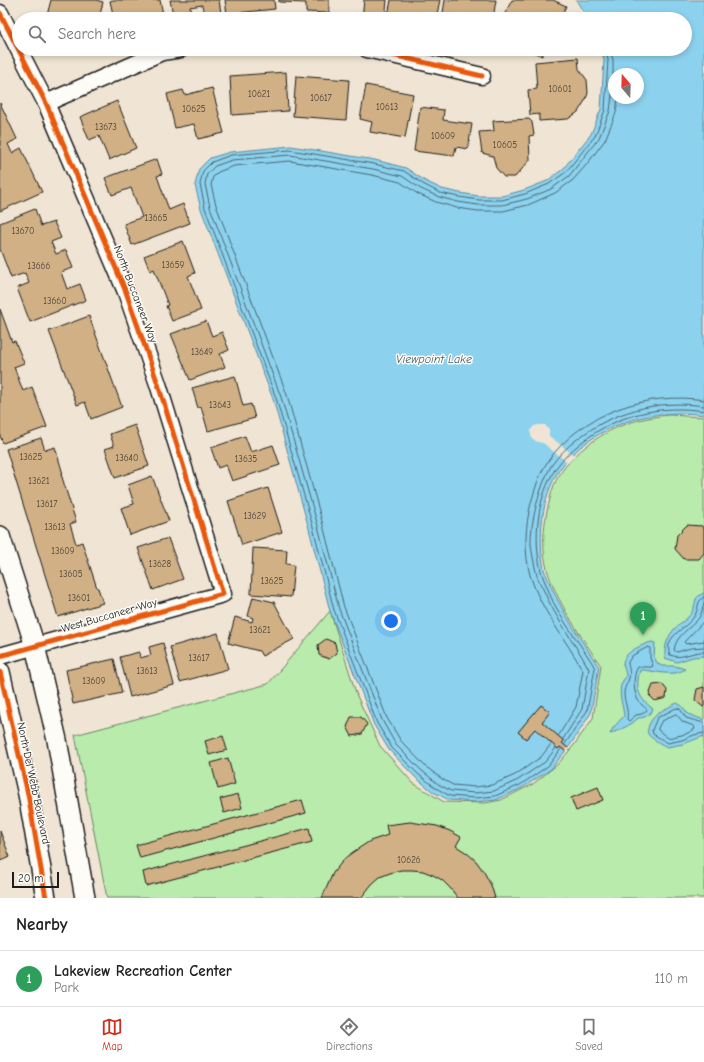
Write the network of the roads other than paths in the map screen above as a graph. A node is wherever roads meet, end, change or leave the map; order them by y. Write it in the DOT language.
graph roads {
  1 [pos="0,13"];
  2 [pos="12,36"];
  3 [pos="22,56"];
  4 [pos="153,56"];
  5 [pos="397,56"];
  6 [pos="482,76"];
  7 [pos="46,103"];
  8 [pos="0,536"];
  9 [pos="223,594"];
  10 [pos="35,646"];
  11 [pos="0,656"];
  12 [pos="0,672"];
  13 [pos="46,898"];
  14 [pos="85,898"];
  1 -- 2 [label="street, North Buccaneer Way"];
  3 -- 7 [label="street, North Buccaneer Way"];
  4 -- 7 [label="street"];
  5 -- 6 [label="street"];
  7 -- 9 [label="street, North Buccaneer Way"];
  8 -- 10 [label="street"];
  9 -- 10 [label="street, West Buccaneer Way"];
  10 -- 11 [label="street, West Buccaneer Way"];
  10 -- 14 [label="street"];
  12 -- 13 [label="street, North Del Webb Boulevard"];
}
